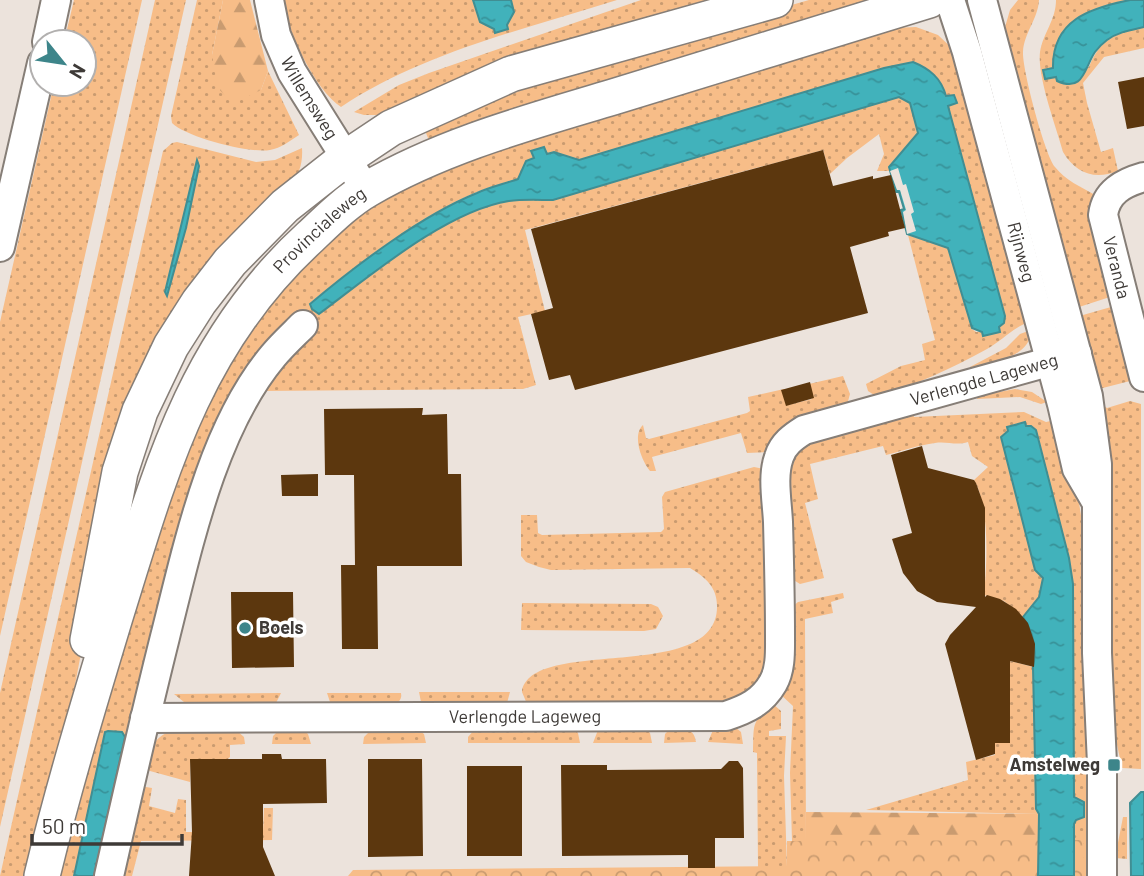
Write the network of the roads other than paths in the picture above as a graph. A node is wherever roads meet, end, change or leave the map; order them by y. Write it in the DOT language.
graph roads {
  1 [pos="56,0"];
  2 [pos="269,0"];
  3 [pos="775,0"];
  4 [pos="929,0"];
  5 [pos="950,0"];
  6 [pos="982,0"];
  7 [pos="50,28"];
  8 [pos="34,98"];
  9 [pos="346,158"];
  10 [pos="1144,177"];
  11 [pos="366,190"];
  12 [pos="0,247"];
  13 [pos="303,325"];
  14 [pos="1064,358"];
  15 [pos="1144,377"];
  16 [pos="145,718"];
  17 [pos="56,819"];
  18 [pos="42,876"];
  19 [pos="108,876"];
  20 [pos="1102,876"];
  1 -- 7 [label="street"];
  2 -- 9 [label="street, Willemsweg"];
  3 -- 9 [label="main road, Provincialeweg"];
  4 -- 11 [label="main road, Provincialeweg"];
  5 -- 14 [label="street, Rijnweg"];
  6 -- 14 [label="street, Rijnweg"];
  8 -- 12 [label="street"];
  9 -- 11 [label="street, Willemsweg"];
  9 -- 17 [label="main road, Provincialeweg"];
  10 -- 15 [label="street, Veranda"];
  11 -- 17 [label="main road, Provincialeweg"];
  13 -- 16 [label="street"];
  14 -- 16 [label="street, Verlengde Lageweg"];
  14 -- 20 [label="street, Rijnweg"];
  16 -- 19 [label="street"];
  17 -- 18 [label="main road, Provincialeweg"];
}
